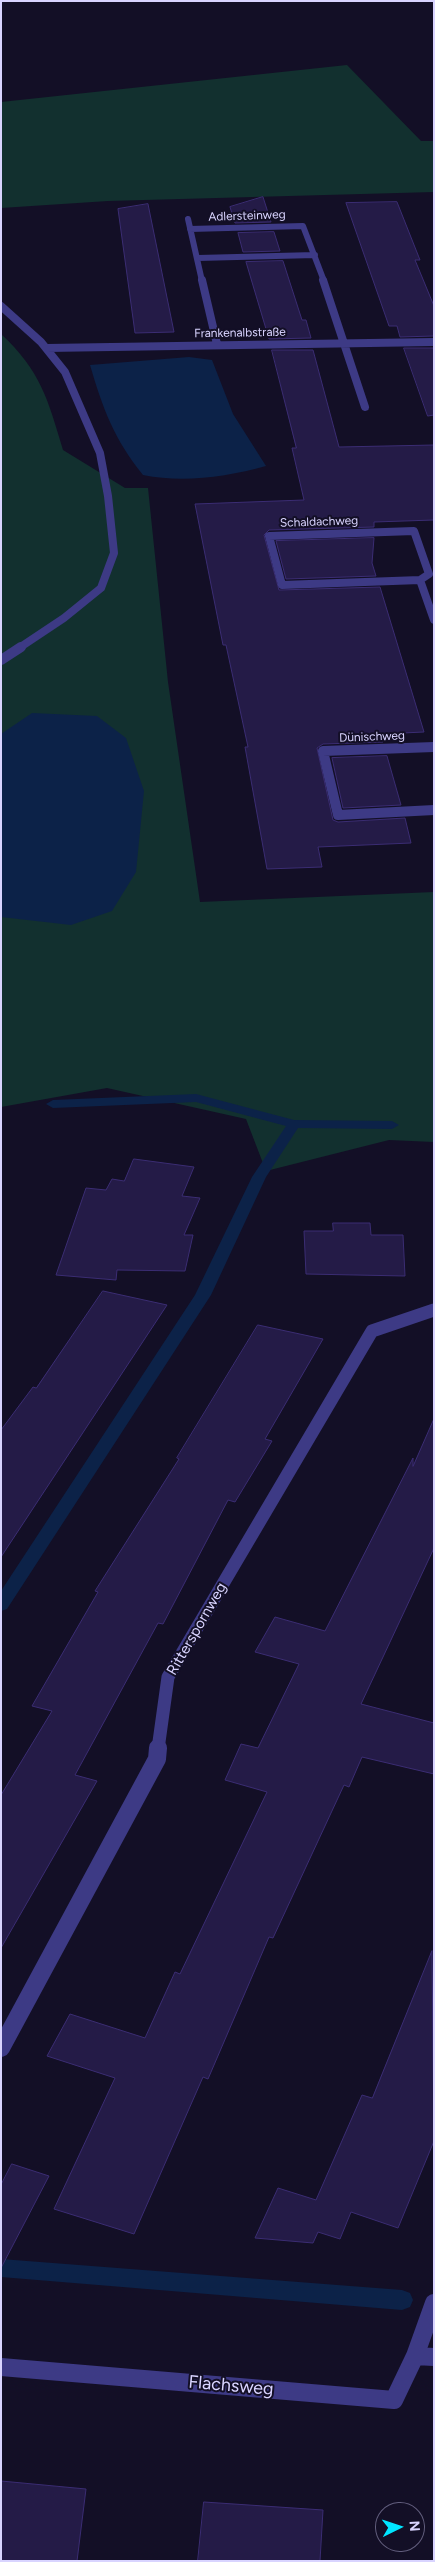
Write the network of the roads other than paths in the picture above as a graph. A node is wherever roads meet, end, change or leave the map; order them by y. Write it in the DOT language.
graph roads {
  1 [pos="188,219"];
  2 [pos="190,229"];
  3 [pos="315,255"];
  4 [pos="198,258"];
  5 [pos="1,306"];
  6 [pos="344,342"];
  7 [pos="434,342"];
  8 [pos="217,344"];
  9 [pos="47,348"];
  10 [pos="365,407"];
  11 [pos="420,580"];
  12 [pos="434,620"];
  13 [pos="1,660"];
  14 [pos="434,748"];
  15 [pos="434,810"];
  16 [pos="434,1310"];
  17 [pos="1,2048"];
  18 [pos="434,2303"];
  19 [pos="415,2356"];
  20 [pos="434,2357"];
  21 [pos="1,2367"];
  1 -- 2 [label="street, Adlersteinweg"];
  2 -- 3 [label="street, Adlersteinweg"];
  2 -- 4 [label="street, Adlersteinweg"];
  3 -- 4 [label="street"];
  3 -- 6 [label="street, Adlersteinweg"];
  4 -- 8 [label="street, Adlersteinweg"];
  5 -- 9 [label="street"];
  6 -- 7 [label="street, Frankenalbstraße"];
  6 -- 8 [label="street, Frankenalbstraße"];
  6 -- 10 [label="street, Adlersteinweg"];
  8 -- 9 [label="street, Frankenalbstraße"];
  9 -- 13 [label="street"];
  11 -- 11 [label="street, Schaldachweg"];
  11 -- 12 [label="street"];
  14 -- 15 [label="street, Dünischweg"];
  16 -- 17 [label="street, Ritterspornweg"];
  18 -- 19 [label="street"];
  19 -- 20 [label="street"];
  19 -- 21 [label="street, Flachsweg"];
}
